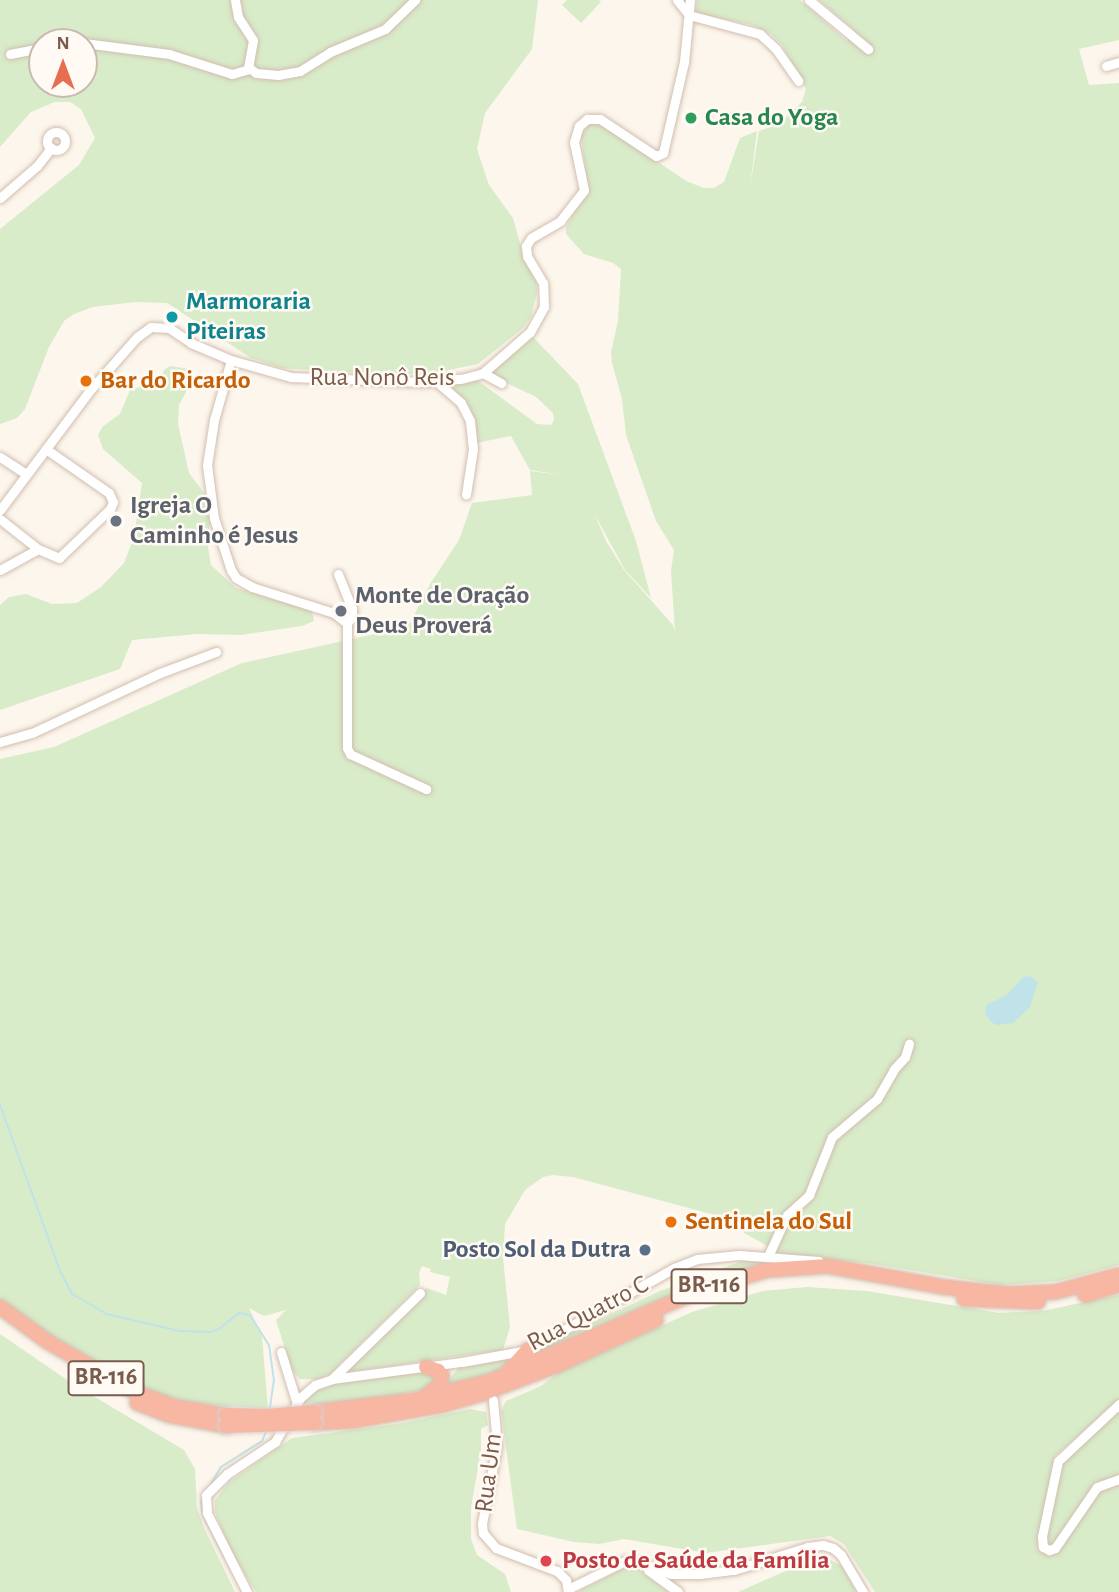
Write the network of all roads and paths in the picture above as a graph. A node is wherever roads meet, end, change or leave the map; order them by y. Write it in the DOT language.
graph roads {
  1 [pos="236,0"];
  2 [pos="415,0"];
  3 [pos="677,0"];
  4 [pos="690,0"];
  5 [pos="808,0"];
  6 [pos="690,15"];
  7 [pos="98,45"];
  8 [pos="868,49"];
  9 [pos="28,51"];
  10 [pos="10,54"];
  11 [pos="1119,62"];
  12 [pos="1106,66"];
  13 [pos="250,69"];
  14 [pos="798,81"];
  15 [pos="51,148"];
  16 [pos="0,198"];
  17 [pos="231,360"];
  18 [pos="483,373"];
  19 [pos="436,381"];
  20 [pos="501,383"];
  21 [pos="46,449"];
  22 [pos="0,457"];
  23 [pos="26,474"];
  24 [pos="466,494"];
  25 [pos="5,496"];
  26 [pos="0,510"];
  27 [pos="0,519"];
  28 [pos="38,549"];
  29 [pos="0,570"];
  30 [pos="338,574"];
  31 [pos="347,623"];
  32 [pos="216,652"];
  33 [pos="0,742"];
  34 [pos="426,789"];
  35 [pos="909,1044"];
  36 [pos="769,1254"];
  37 [pos="1119,1275"];
  38 [pos="1119,1285"];
  39 [pos="964,1290"];
  40 [pos="420,1293"];
  41 [pos="0,1307"];
  42 [pos="0,1317"];
  43 [pos="533,1346"];
  44 [pos="281,1352"];
  45 [pos="426,1367"];
  46 [pos="547,1369"];
  47 [pos="505,1376"];
  48 [pos="332,1378"];
  49 [pos="464,1399"];
  50 [pos="414,1400"];
  51 [pos="493,1400"];
  52 [pos="297,1404"];
  53 [pos="1119,1404"];
  54 [pos="315,1418"];
  55 [pos="226,1420"];
  56 [pos="1119,1479"];
  57 [pos="635,1561"];
  58 [pos="568,1590"];
  59 [pos="247,1592"];
  60 [pos="678,1592"];
  61 [pos="863,1592"];
  1 -- 13 [label="street"];
  2 -- 13 [label="street"];
  3 -- 6 [label="street"];
  4 -- 6 [label="street"];
  5 -- 8 [label="street"];
  6 -- 14 [label="street"];
  6 -- 18 [label="street, Rua Nonô Reis"];
  7 -- 13 [label="street"];
  9 -- 10 [label="street"];
  11 -- 12 [label="street"];
  15 -- 16 [label="street"];
  17 -- 19 [label="street, Rua Nonô Reis"];
  17 -- 21 [label="street, Rua Nonô Reis"];
  17 -- 31 [label="street"];
  18 -- 19 [label="street, Rua Nonô Reis"];
  18 -- 20 [label="street"];
  19 -- 24 [label="street"];
  21 -- 23 [label="street, Rua Nonô Reis"];
  21 -- 28 [label="street"];
  22 -- 23 [label="street"];
  23 -- 25 [label="street, Rua Nonô Reis"];
  25 -- 26 [label="street, Rua Nonô Reis"];
  27 -- 28 [label="street"];
  28 -- 29 [label="street"];
  30 -- 31 [label="street"];
  31 -- 34 [label="street"];
  32 -- 33 [label="street"];
  35 -- 36 [label="street"];
  37 -- 39 [label="highway, BR-116"];
  38 -- 46 [label="highway, BR-116"];
  39 -- 43 [label="street, Rua Quatro C"];
  39 -- 47 [label="highway, BR-116"];
  40 -- 48 [label="street"];
  41 -- 55 [label="highway, BR-116"];
  42 -- 55 [label="highway, BR-116"];
  43 -- 45 [label="street, Rua Quatro C"];
  43 -- 47 [label="highway"];
  44 -- 52 [label="street"];
  45 -- 48 [label="street, Rua Quatro C"];
  45 -- 50 [label="highway"];
  46 -- 49 [label="highway, BR-116"];
  46 -- 51 [label="highway"];
  47 -- 50 [label="highway, BR-116"];
  48 -- 52 [label="street, Rua Quatro C"];
  49 -- 51 [label="highway"];
  49 -- 54 [label="highway, BR-116"];
  50 -- 54 [label="highway, BR-116"];
  51 -- 58 [label="street, Rua Um"];
  52 -- 59 [label="street, Rua Quatro C"];
  53 -- 56 [label="street"];
  54 -- 55 [label="highway, BR-116, bridge"];
  57 -- 58 [label="street"];
  57 -- 60 [label="street"];
  57 -- 61 [label="street"];
}
